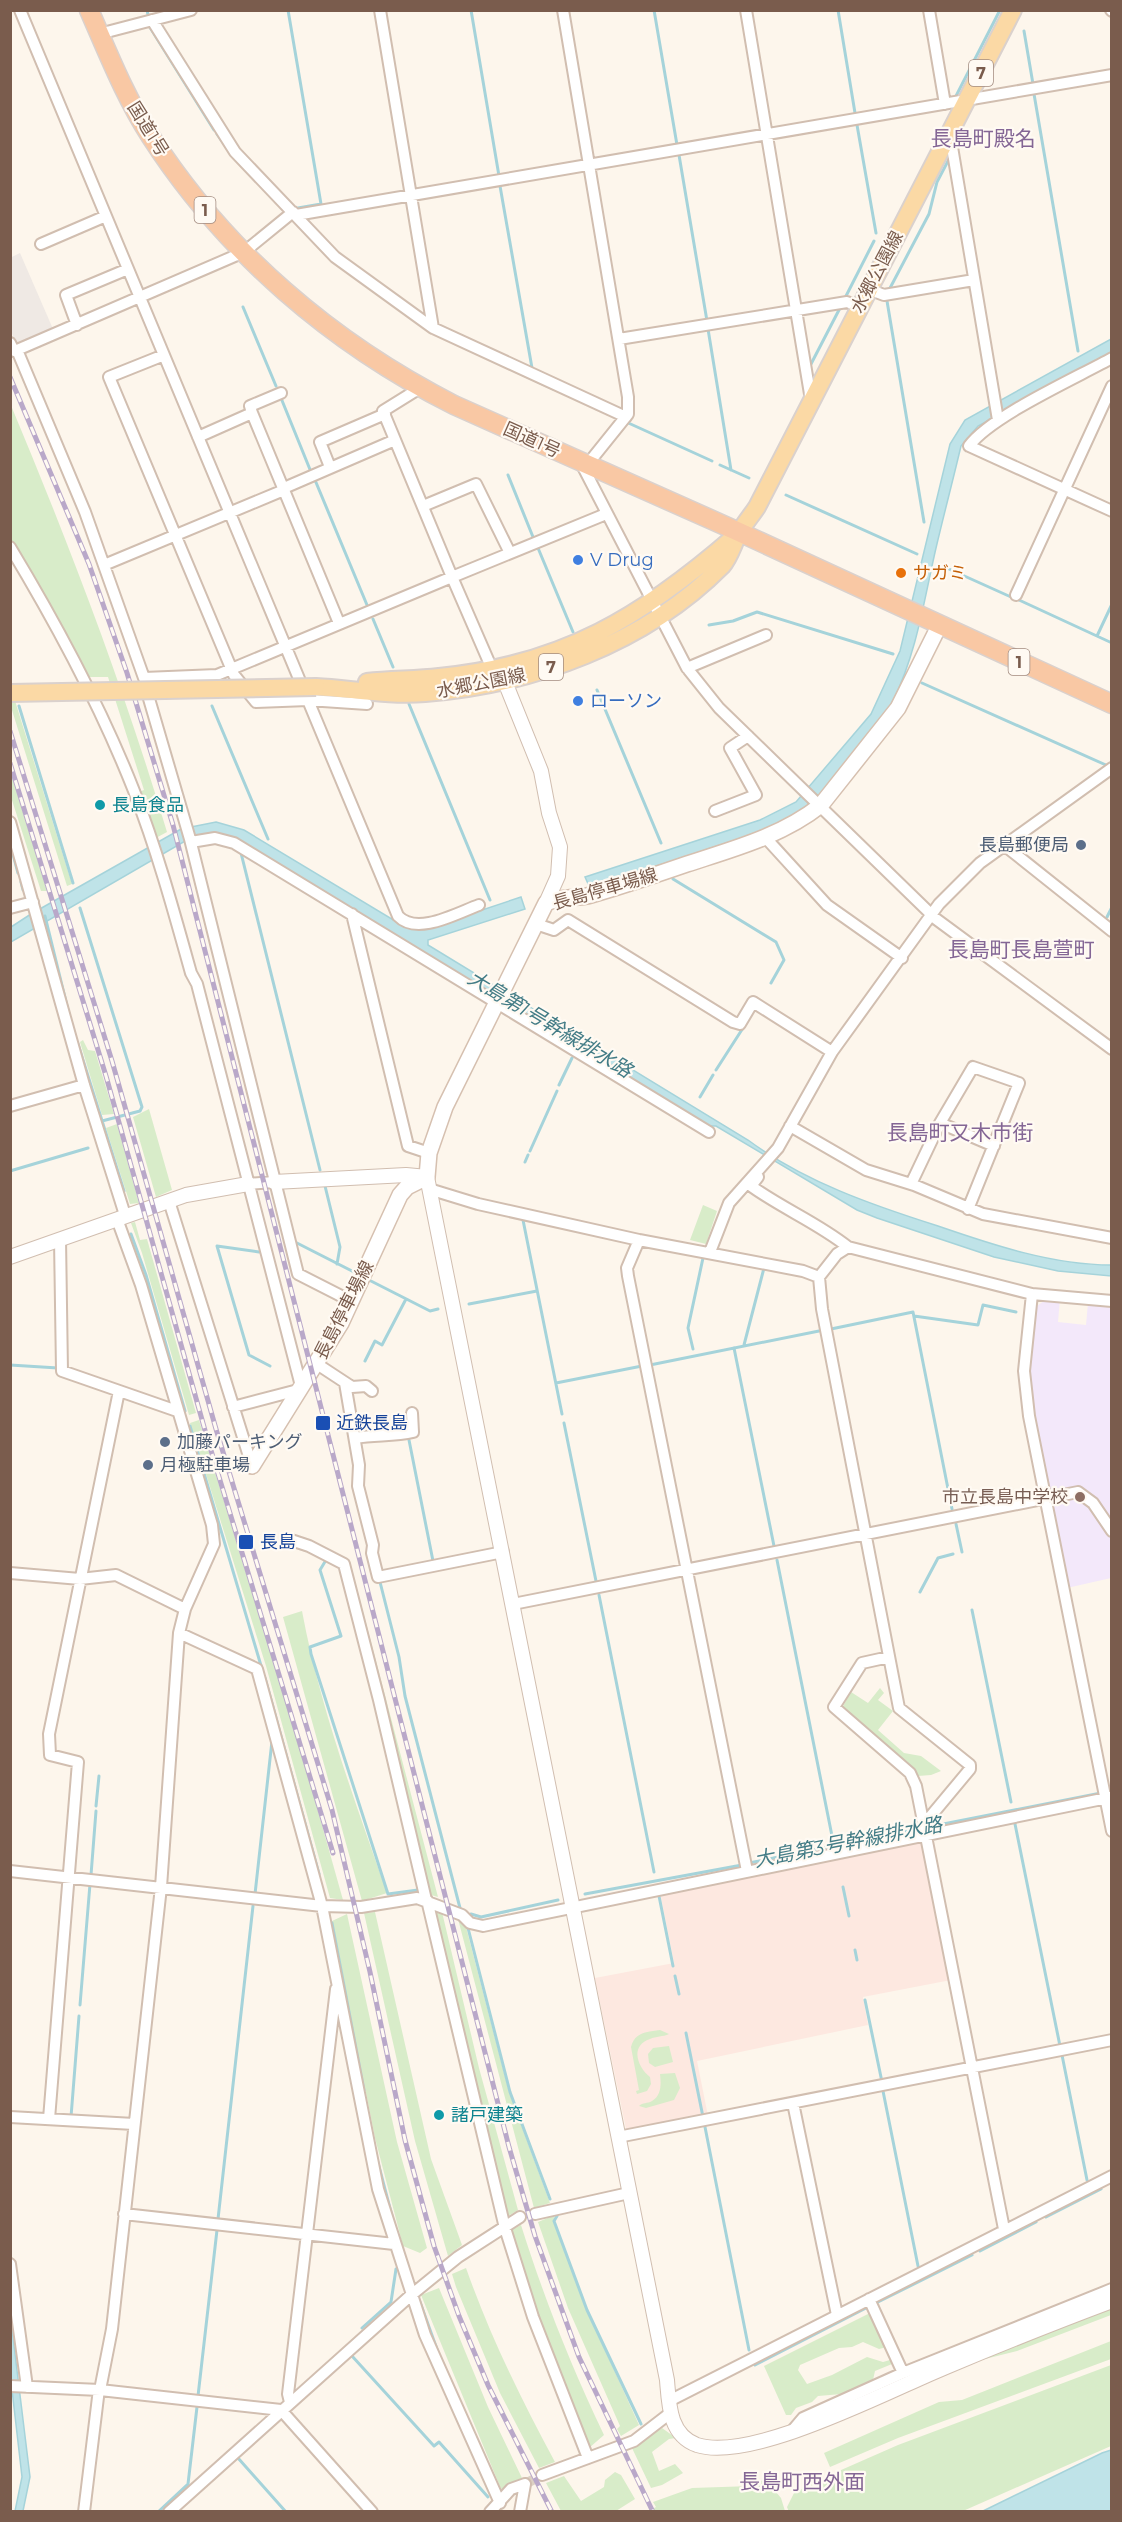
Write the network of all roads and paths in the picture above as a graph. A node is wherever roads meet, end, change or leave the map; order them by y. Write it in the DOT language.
graph roads {
  1 [pos="20,10"];
  2 [pos="89,10"];
  3 [pos="191,10"];
  4 [pos="380,10"];
  5 [pos="563,10"];
  6 [pos="746,10"];
  7 [pos="929,10"];
  8 [pos="1013,10"];
  9 [pos="152,20"];
  10 [pos="99,34"];
  11 [pos="1112,75"];
  12 [pos="967,100"];
  13 [pos="945,104"];
  14 [pos="767,134"];
  15 [pos="950,135"];
  16 [pos="590,165"];
  17 [pos="411,195"];
  18 [pos="294,213"];
  19 [pos="106,216"];
  20 [pos="41,244"];
  21 [pos="243,252"];
  22 [pos="128,269"];
  23 [pos="974,280"];
  24 [pos="868,289"];
  25 [pos="140,299"];
  26 [pos="859,307"];
  27 [pos="796,311"];
  28 [pos="78,325"];
  29 [pos="433,328"];
  30 [pos="619,339"];
  31 [pos="14,346"];
  32 [pos="164,355"];
  33 [pos="1112,358"];
  34 [pos="1112,386"];
  35 [pos="420,388"];
  36 [pos="281,393"];
  37 [pos="811,400"];
  38 [pos="252,413"];
  39 [pos="385,414"];
  40 [pos="998,419"];
  41 [pos="624,420"];
  42 [pos="198,437"];
  43 [pos="395,440"];
  44 [pos="584,464"];
  45 [pos="330,467"];
  46 [pos="284,489"];
  47 [pos="1064,489"];
  48 [pos="423,506"];
  49 [pos="1112,511"];
  50 [pos="229,513"];
  51 [pos="606,514"];
  52 [pos="740,532"];
  53 [pos="174,535"];
  54 [pos="10,547"];
  55 [pos="510,553"];
  56 [pos="104,565"];
  57 [pos="452,577"];
  58 [pos="1016,595"];
  59 [pos="656,609"];
  60 [pos="934,622"];
  61 [pos="339,623"];
  62 [pos="766,635"];
  63 [pos="285,645"];
  64 [pos="687,668"];
  65 [pos="231,669"];
  66 [pos="498,673"];
  67 [pos="144,678"];
  68 [pos="10,693"];
  69 [pos="312,694"];
  70 [pos="367,704"];
  71 [pos="1112,704"];
  72 [pos="748,736"];
  73 [pos="1112,768"];
  74 [pos="818,803"];
  75 [pos="715,811"];
  76 [pos="10,822"];
  77 [pos="765,837"];
  78 [pos="191,841"];
  79 [pos="1004,845"];
  80 [pos="546,903"];
  81 [pos="479,905"];
  82 [pos="34,906"];
  83 [pos="10,908"];
  84 [pos="352,914"];
  85 [pos="932,915"];
  86 [pos="396,917"];
  87 [pos="536,924"];
  88 [pos="1112,932"];
  89 [pos="386,933"];
  90 [pos="902,958"];
  91 [pos="497,1003"];
  92 [pos="1112,1049"];
  93 [pos="832,1052"];
  94 [pos="84,1085"];
  95 [pos="10,1106"];
  96 [pos="940,1123"];
  97 [pos="790,1126"];
  98 [pos="709,1132"];
  99 [pos="994,1146"];
  100 [pos="429,1153"];
  101 [pos="770,1158"];
  102 [pos="274,1182"];
  103 [pos="428,1183"];
  104 [pos="248,1184"];
  105 [pos="911,1184"];
  106 [pos="169,1201"];
  107 [pos="968,1209"];
  108 [pos="121,1217"];
  109 [pos="1112,1238"];
  110 [pos="60,1239"];
  111 [pos="639,1240"];
  112 [pos="848,1247"];
  113 [pos="710,1252"];
  114 [pos="10,1257"];
  115 [pos="819,1277"];
  116 [pos="1032,1294"];
  117 [pos="351,1301"];
  118 [pos="1112,1301"];
  119 [pos="317,1364"];
  120 [pos="345,1383"];
  121 [pos="300,1388"];
  122 [pos="119,1391"];
  123 [pos="372,1391"];
  124 [pos="233,1407"];
  125 [pos="177,1411"];
  126 [pos="412,1413"];
  127 [pos="355,1438"];
  128 [pos="252,1466"];
  129 [pos="1045,1500"];
  130 [pos="1112,1531"];
  131 [pos="865,1535"];
  132 [pos="291,1540"];
  133 [pos="503,1552"];
  134 [pos="687,1571"];
  135 [pos="10,1573"];
  136 [pos="80,1579"];
  137 [pos="513,1604"];
  138 [pos="185,1609"];
  139 [pos="179,1633"];
  140 [pos="889,1657"];
  141 [pos="1106,1795"];
  142 [pos="924,1827"];
  143 [pos="1112,1831"];
  144 [pos="746,1866"];
  145 [pos="10,1871"];
  146 [pos="68,1879"];
  147 [pos="161,1887"];
  148 [pos="427,1900"];
  149 [pos="322,1906"];
  150 [pos="572,1906"];
  151 [pos="338,1976"];
  152 [pos="1112,2040"];
  153 [pos="972,2068"];
  154 [pos="793,2103"];
  155 [pos="10,2117"];
  156 [pos="49,2119"];
  157 [pos="134,2124"];
  158 [pos="618,2137"];
  159 [pos="1112,2176"];
  160 [pos="629,2193"];
  161 [pos="124,2214"];
  162 [pos="535,2214"];
  163 [pos="520,2217"];
  164 [pos="505,2228"];
  165 [pos="1004,2229"];
  166 [pos="307,2233"];
  167 [pos="394,2244"];
  168 [pos="10,2264"];
  169 [pos="1112,2289"];
  170 [pos="410,2296"];
  171 [pos="869,2299"];
  172 [pos="1112,2301"];
  173 [pos="837,2315"];
  174 [pos="903,2373"];
  175 [pos="20,2387"];
  176 [pos="100,2390"];
  177 [pos="290,2402"];
  178 [pos="669,2407"];
  179 [pos="281,2410"];
  180 [pos="790,2434"];
  181 [pos="588,2458"];
  182 [pos="542,2475"];
  183 [pos="500,2502"];
  184 [pos="84,2511"];
  185 [pos="169,2511"];
  186 [pos="372,2511"];
  187 [pos="490,2511"];
  188 [pos="520,2511"];
  1 -- 19 [label="street"];
  2 -- 10 [label="highway, 国道1号 / 1"];
  3 -- 9 [label="street"];
  4 -- 17 [label="street"];
  5 -- 16 [label="street"];
  6 -- 14 [label="street"];
  7 -- 13 [label="street"];
  8 -- 12 [label="main road, 水郷公園線 / 7"];
  9 -- 10 [label="street"];
  9 -- 18 [label="street"];
  10 -- 21 [label="highway, 国道1号 / 1"];
  11 -- 12 [label="street"];
  12 -- 13 [label="street"];
  12 -- 15 [label="main road, 水郷公園線 / 7"];
  13 -- 14 [label="street"];
  14 -- 16 [label="street"];
  14 -- 27 [label="street"];
  15 -- 23 [label="street"];
  15 -- 24 [label="main road, 水郷公園線 / 7"];
  16 -- 17 [label="street"];
  16 -- 30 [label="street"];
  17 -- 18 [label="street"];
  17 -- 29 [label="street"];
  18 -- 21 [label="street"];
  18 -- 29 [label="street"];
  19 -- 20 [label="street"];
  19 -- 22 [label="street"];
  21 -- 25 [label="street"];
  21 -- 35 [label="highway, 国道1号 / 1"];
  22 -- 25 [label="street"];
  22 -- 28 [label="street"];
  23 -- 24 [label="street"];
  23 -- 40 [label="street"];
  24 -- 26 [label="main road, 水郷公園線 / 7"];
  25 -- 28 [label="street"];
  25 -- 32 [label="street"];
  26 -- 27 [label="street"];
  26 -- 37 [label="main road, 水郷公園線 / 7"];
  27 -- 30 [label="street"];
  27 -- 37 [label="street"];
  28 -- 31 [label="street"];
  29 -- 41 [label="street"];
  30 -- 41 [label="street"];
  31 -- 56 [label="street"];
  32 -- 42 [label="street"];
  32 -- 53 [label="street"];
  33 -- 40 [label="street"];
  34 -- 47 [label="street"];
  35 -- 39 [label="street"];
  35 -- 44 [label="highway, 国道1号 / 1"];
  36 -- 38 [label="street"];
  37 -- 52 [label="main road, 水郷公園線 / 7"];
  38 -- 42 [label="street"];
  38 -- 46 [label="street"];
  39 -- 43 [label="street"];
  39 -- 45 [label="street"];
  40 -- 47 [label="street"];
  41 -- 44 [label="street"];
  42 -- 50 [label="street"];
  43 -- 45 [label="street"];
  43 -- 48 [label="street"];
  44 -- 51 [label="street"];
  44 -- 52 [label="highway, 国道1号 / 1"];
  45 -- 46 [label="street"];
  46 -- 50 [label="street"];
  46 -- 61 [label="street"];
  47 -- 49 [label="street"];
  47 -- 58 [label="street"];
  48 -- 55 [label="street"];
  48 -- 57 [label="street"];
  50 -- 53 [label="street"];
  50 -- 63 [label="street"];
  51 -- 55 [label="street"];
  51 -- 59 [label="street"];
  52 -- 59 [label="main road, 水郷公園線 / 7"];
  52 -- 60 [label="highway, 国道1号 / 1"];
  53 -- 56 [label="street"];
  53 -- 65 [label="street"];
  54 -- 104 [label="street"];
  55 -- 57 [label="street"];
  56 -- 67 [label="street"];
  57 -- 61 [label="street"];
  57 -- 66 [label="street"];
  59 -- 64 [label="street"];
  59 -- 66 [label="main road, 水郷公園線 / 7"];
  60 -- 71 [label="highway, 国道1号 / 1"];
  60 -- 74 [label="main road, 長島停車場線"];
  61 -- 63 [label="street"];
  62 -- 64 [label="street"];
  63 -- 65 [label="street"];
  63 -- 69 [label="street"];
  64 -- 72 [label="street"];
  65 -- 67 [label="street"];
  65 -- 69 [label="street"];
  66 -- 69 [label="main road, 水郷公園線 / 7"];
  66 -- 80 [label="street"];
  67 -- 78 [label="street"];
  68 -- 69 [label="main road, 水郷公園線 / 7, bridge"];
  69 -- 70 [label="street"];
  69 -- 86 [label="street"];
  72 -- 74 [label="street"];
  72 -- 75 [label="street"];
  73 -- 79 [label="street"];
  74 -- 77 [label="main road, 長島停車場線"];
  74 -- 85 [label="street"];
  76 -- 82 [label="street"];
  77 -- 80 [label="main road, 長島停車場線"];
  77 -- 90 [label="street"];
  78 -- 84 [label="street"];
  78 -- 102 [label="street"];
  79 -- 85 [label="street"];
  79 -- 88 [label="street"];
  80 -- 87 [label="main road, 長島停車場線"];
  81 -- 86 [label="street"];
  82 -- 83 [label="street"];
  82 -- 94 [label="street"];
  84 -- 89 [label="street"];
  84 -- 100 [label="street"];
  85 -- 90 [label="street"];
  85 -- 92 [label="street"];
  86 -- 89 [label="street"];
  87 -- 91 [label="main road, 長島停車場線"];
  87 -- 93 [label="street"];
  89 -- 91 [label="street"];
  90 -- 93 [label="street"];
  91 -- 98 [label="street"];
  91 -- 100 [label="main road, 長島停車場線"];
  93 -- 97 [label="street"];
  94 -- 95 [label="street"];
  94 -- 108 [label="street"];
  96 -- 99 [label="street"];
  96 -- 99 [label="street"];
  96 -- 105 [label="street"];
  97 -- 101 [label="street"];
  97 -- 105 [label="street"];
  99 -- 107 [label="street"];
  100 -- 103 [label="main road, 長島停車場線"];
  101 -- 112 [label="street"];
  101 -- 113 [label="street"];
  102 -- 103 [label="street"];
  102 -- 104 [label="street"];
  102 -- 117 [label="street"];
  103 -- 111 [label="street"];
  103 -- 117 [label="main road, 長島停車場線"];
  103 -- 133 [label="street"];
  104 -- 106 [label="street"];
  104 -- 121 [label="street"];
  105 -- 107 [label="street"];
  106 -- 108 [label="street"];
  106 -- 124 [label="street"];
  107 -- 109 [label="street"];
  108 -- 110 [label="street"];
  108 -- 125 [label="street"];
  110 -- 114 [label="street"];
  110 -- 122 [label="street"];
  111 -- 113 [label="street"];
  111 -- 134 [label="street"];
  112 -- 115 [label="street"];
  112 -- 116 [label="street"];
  113 -- 115 [label="street"];
  115 -- 131 [label="street"];
  116 -- 118 [label="street"];
  116 -- 129 [label="street"];
  117 -- 119 [label="main road, 長島停車場線"];
  119 -- 120 [label="street"];
  119 -- 121 [label="main road, 長島停車場線"];
  120 -- 123 [label="street"];
  120 -- 127 [label="street"];
  121 -- 124 [label="street"];
  121 -- 128 [label="main road, 長島停車場線"];
  122 -- 125 [label="street"];
  122 -- 136 [label="street"];
  124 -- 128 [label="street"];
  125 -- 138 [label="street"];
  126 -- 127 [label="street"];
  127 -- 133 [label="street"];
  129 -- 130 [label="street"];
  129 -- 131 [label="street"];
  129 -- 141 [label="street"];
  131 -- 134 [label="street"];
  131 -- 140 [label="street"];
  132 -- 148 [label="street"];
  133 -- 137 [label="street"];
  134 -- 137 [label="street"];
  134 -- 144 [label="street"];
  135 -- 136 [label="street"];
  136 -- 138 [label="street"];
  136 -- 146 [label="street"];
  137 -- 150 [label="street"];
  138 -- 139 [label="street"];
  139 -- 147 [label="street"];
  139 -- 149 [label="street"];
  140 -- 142 [label="street"];
  140 -- 142 [label="street"];
  141 -- 142 [label="street"];
  141 -- 143 [label="street"];
  142 -- 144 [label="street"];
  142 -- 153 [label="street"];
  144 -- 150 [label="street"];
  145 -- 146 [label="street"];
  146 -- 147 [label="street"];
  146 -- 156 [label="street"];
  147 -- 149 [label="street"];
  147 -- 157 [label="street"];
  148 -- 149 [label="street"];
  148 -- 150 [label="street"];
  148 -- 164 [label="street"];
  149 -- 151 [label="street"];
  150 -- 158 [label="street"];
  151 -- 166 [label="street"];
  151 -- 167 [label="street"];
  152 -- 153 [label="street"];
  153 -- 154 [label="street"];
  153 -- 165 [label="street"];
  154 -- 158 [label="street"];
  154 -- 173 [label="street"];
  155 -- 156 [label="street"];
  156 -- 157 [label="street"];
  157 -- 161 [label="street"];
  158 -- 160 [label="street"];
  159 -- 165 [label="street"];
  160 -- 162 [label="street"];
  160 -- 178 [label="street"];
  161 -- 166 [label="street"];
  161 -- 176 [label="street"];
  163 -- 164 [label="street"];
  164 -- 170 [label="street"];
  164 -- 181 [label="street"];
  165 -- 171 [label="street"];
  166 -- 167 [label="street"];
  166 -- 177 [label="street"];
  167 -- 170 [label="street"];
  168 -- 175 [label="street"];
  169 -- 174 [label="street"];
  170 -- 177 [label="street"];
  170 -- 183 [label="street"];
  171 -- 173 [label="street"];
  171 -- 174 [label="street"];
  172 -- 180 [label="street"];
  173 -- 178 [label="street"];
  174 -- 180 [label="street"];
  175 -- 176 [label="street"];
  176 -- 179 [label="street"];
  176 -- 184 [label="street"];
  177 -- 179 [label="street"];
  178 -- 180 [label="street"];
  178 -- 181 [label="street"];
  179 -- 185 [label="street"];
  179 -- 186 [label="street"];
  181 -- 182 [label="street"];
  183 -- 187 [label="street"];
  183 -- 188 [label="street"];
}
